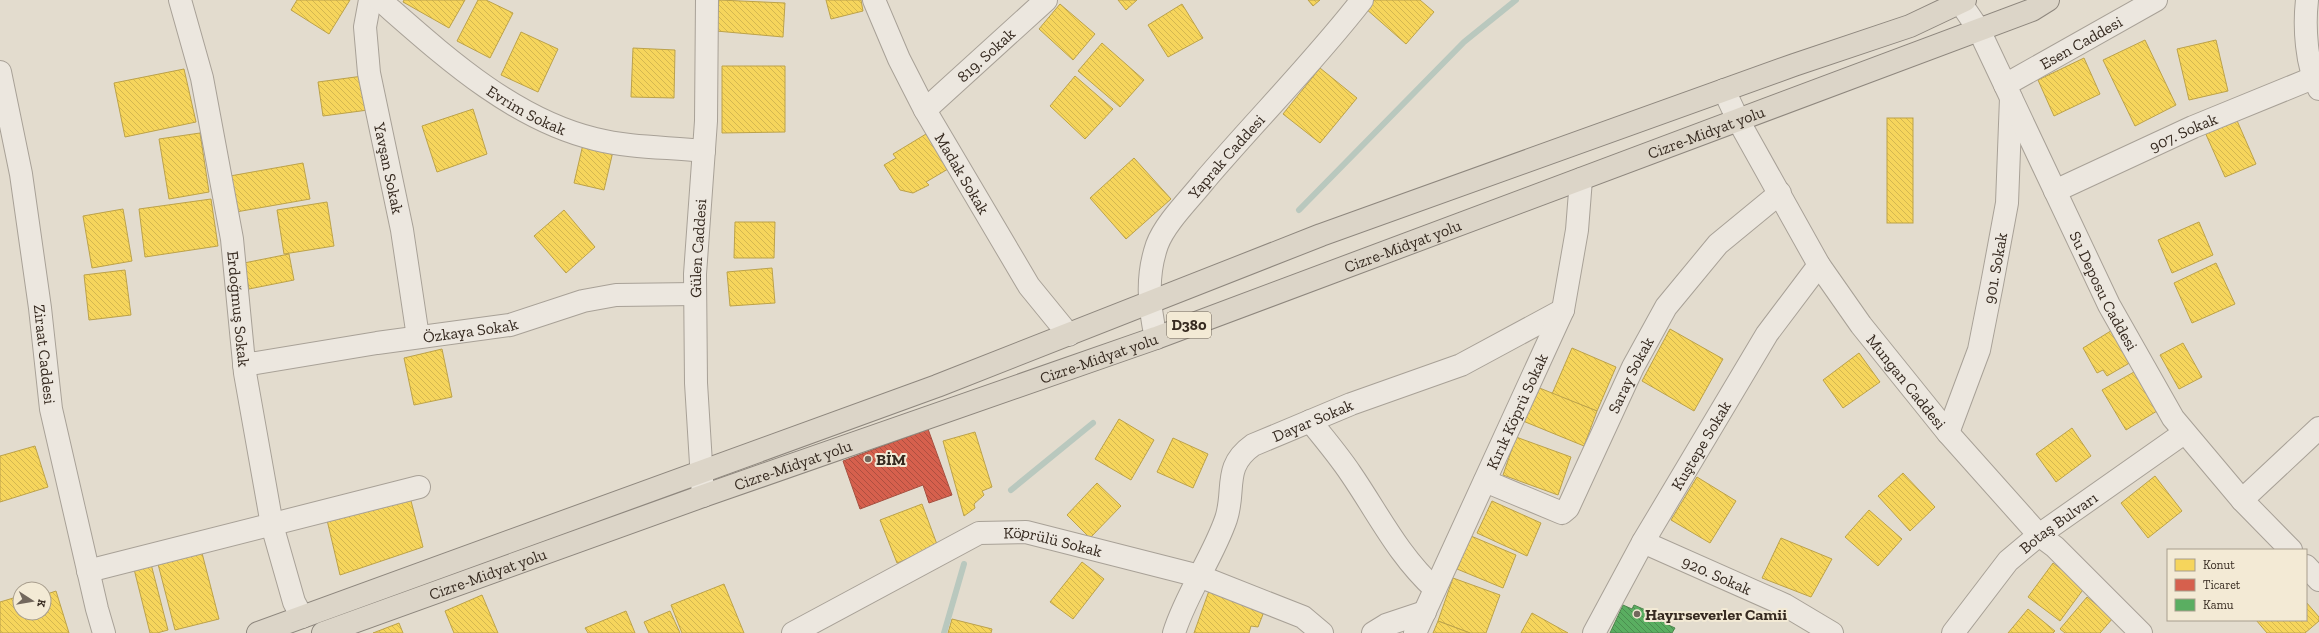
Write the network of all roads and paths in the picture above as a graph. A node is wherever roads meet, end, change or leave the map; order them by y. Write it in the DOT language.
graph roads {
  1 [pos="180,0"];
  2 [pos="370,0"];
  3 [pos="380,0"];
  4 [pos="707,0"];
  5 [pos="874,0"];
  6 [pos="1046,0"];
  7 [pos="1362,0"];
  8 [pos="2048,0"];
  9 [pos="2156,0"];
  10 [pos="2307,0"];
  11 [pos="1962,1"];
  12 [pos="1979,30"];
  13 [pos="0,72"];
  14 [pos="2316,84"];
  15 [pos="1724,90"];
  16 [pos="2008,92"];
  17 [pos="925,110"];
  18 [pos="5,115"];
  19 [pos="1738,120"];
  20 [pos="704,151"];
  21 [pos="1581,179"];
  22 [pos="2055,191"];
  23 [pos="1780,193"];
  24 [pos="1819,265"];
  25 [pos="695,294"];
  26 [pos="1149,304"];
  27 [pos="1563,310"];
  28 [pos="1069,335"];
  29 [pos="418,337"];
  30 [pos="1156,338"];
  31 [pos="244,364"];
  32 [pos="1310,421"];
  33 [pos="2319,428"];
  34 [pos="1948,433"];
  35 [pos="2184,433"];
  36 [pos="702,471"];
  37 [pos="1485,482"];
  38 [pos="419,487"];
  39 [pos="703,496"];
  40 [pos="2242,500"];
  41 [pos="272,525"];
  42 [pos="2039,535"];
  43 [pos="1643,542"];
  44 [pos="2290,549"];
  45 [pos="2307,567"];
  46 [pos="88,571"];
  47 [pos="1199,576"];
  48 [pos="2319,580"];
  49 [pos="1436,590"];
  50 [pos="1425,612"];
  51 [pos="302,617"];
  52 [pos="104,633"];
  53 [pos="258,633"];
  54 [pos="323,633"];
  55 [pos="793,633"];
  56 [pos="1174,633"];
  57 [pos="1322,633"];
  58 [pos="1373,633"];
  59 [pos="1415,633"];
  60 [pos="1594,633"];
  61 [pos="1832,633"];
  62 [pos="1953,633"];
  63 [pos="2141,633"];
  1 -- 31 [label="street, Erdoğmuş Sokak"];
  2 -- 29 [label="street, Yavşan Sokak"];
  3 -- 20 [label="street, Evrim Sokak"];
  4 -- 20 [label="street, Gülen Caddesi"];
  5 -- 17 [label="street, Madak Sokak"];
  6 -- 17 [label="street, 819. Sokak"];
  7 -- 26 [label="street, Yaprak Caddesi"];
  8 -- 12 [label="highway, Cizre-Midyat yolu / D380"];
  9 -- 16 [label="street, Esen Caddesi"];
  10 -- 14 [label="street"];
  11 -- 12 [label="street, Su Deposu Caddesi"];
  11 -- 15 [label="highway, Cizre-Midyat yolu / D380"];
  12 -- 16 [label="street, Su Deposu Caddesi"];
  12 -- 19 [label="highway, Cizre-Midyat yolu / D380"];
  13 -- 18 [label="street, Ziraat Caddesi"];
  14 -- 22 [label="street, 907. Sokak"];
  15 -- 19 [label="street, Mungan Caddesi"];
  15 -- 26 [label="highway, Cizre-Midyat yolu / D380"];
  16 -- 22 [label="street, Su Deposu Caddesi"];
  16 -- 34 [label="street, 901. Sokak"];
  17 -- 28 [label="street, Madak Sokak"];
  18 -- 46 [label="street, Ziraat Caddesi"];
  19 -- 21 [label="highway, Cizre-Midyat yolu / D380"];
  19 -- 23 [label="street, Mungan Caddesi"];
  20 -- 25 [label="street, Gülen Caddesi"];
  21 -- 27 [label="street, Kırık Köprü Sokak"];
  21 -- 30 [label="highway, Cizre-Midyat yolu / D380"];
  22 -- 35 [label="street, Su Deposu Caddesi"];
  23 -- 24 [label="street, Mungan Caddesi"];
  23 -- 37 [label="street, Saray Sokak"];
  24 -- 34 [label="street, Mungan Caddesi"];
  24 -- 43 [label="street, Kuştepe Sokak"];
  25 -- 29 [label="street, Özkaya Sokak"];
  25 -- 36 [label="street, Gülen Caddesi"];
  26 -- 28 [label="highway, Cizre-Midyat yolu / D380"];
  26 -- 30 [label="street, Yaprak Caddesi"];
  27 -- 32 [label="street, Dayar Sokak"];
  27 -- 37 [label="street, Kırık Köprü Sokak"];
  28 -- 36 [label="highway, Cizre-Midyat yolu / D380"];
  29 -- 31 [label="street, Özkaya Sokak"];
  30 -- 39 [label="highway, Cizre-Midyat yolu / D380"];
  31 -- 41 [label="street, Erdoğmuş Sokak"];
  32 -- 47 [label="street, Dayar Sokak"];
  32 -- 49 [label="street"];
  33 -- 40 [label="street"];
  34 -- 42 [label="street, Mungan Caddesi"];
  35 -- 40 [label="street, Su Deposu Caddesi"];
  35 -- 42 [label="street, Botaş Bulvarı"];
  36 -- 39 [label="street, Gülen Caddesi"];
  36 -- 51 [label="highway, Cizre-Midyat yolu / D380"];
  37 -- 49 [label="street, Kırık Köprü Sokak"];
  38 -- 41 [label="street"];
  39 -- 54 [label="highway, Cizre-Midyat yolu / D380"];
  40 -- 44 [label="street, Su Deposu Caddesi"];
  41 -- 46 [label="street"];
  41 -- 51 [label="street, Erdoğmuş Sokak"];
  42 -- 62 [label="street, Botaş Bulvarı"];
  42 -- 63 [label="street, Mungan Caddesi"];
  43 -- 60 [label="street, Kuştepe Sokak"];
  43 -- 61 [label="street, 920. Sokak"];
  45 -- 48 [label="street"];
  46 -- 52 [label="street, Ziraat Caddesi"];
  47 -- 55 [label="street, Köprülü Sokak"];
  47 -- 56 [label="street, Dayar Sokak"];
  47 -- 57 [label="street, Köprülü Sokak"];
  49 -- 50 [label="street, Kırık Köprü Sokak"];
  50 -- 58 [label="street"];
  50 -- 59 [label="street, Kırık Köprü Sokak"];
  51 -- 53 [label="highway, Cizre-Midyat yolu / D380"];
}
